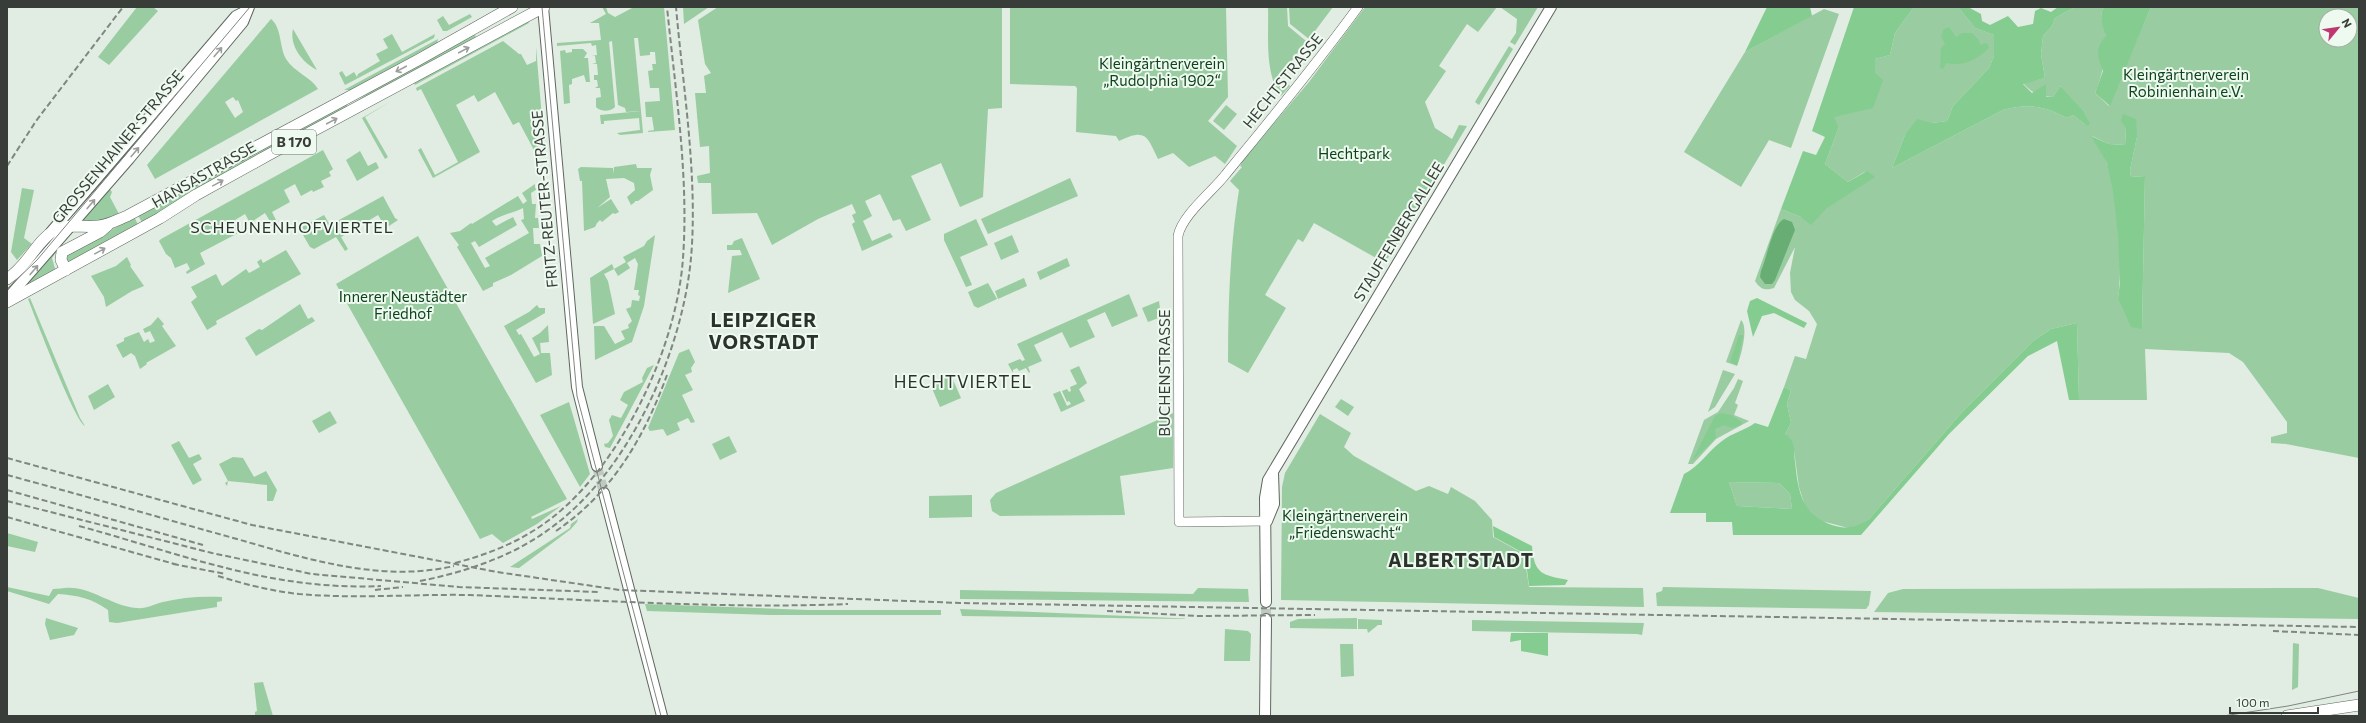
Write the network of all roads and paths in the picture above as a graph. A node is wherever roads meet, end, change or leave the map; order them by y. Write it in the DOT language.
graph roads {
  1 [pos="512,7"];
  2 [pos="543,7"];
  3 [pos="1358,7"];
  4 [pos="1551,7"];
  5 [pos="247,9"];
  6 [pos="351,96"];
  7 [pos="352,110"];
  8 [pos="110,224"];
  9 [pos="1181,225"];
  10 [pos="72,226"];
  11 [pos="50,233"];
  12 [pos="66,270"];
  13 [pos="7,279"];
  14 [pos="7,299"];
  15 [pos="7,302"];
  16 [pos="597,466"];
  17 [pos="604,494"];
  18 [pos="1267,520"];
  19 [pos="1266,602"];
  20 [pos="1266,619"];
  21 [pos="2359,705"];
  22 [pos="662,716"];
  23 [pos="1265,716"];
  24 [pos="2287,716"];
  1 -- 6 [label="main road, HANSASTRASSE / B 170, one-way"];
  7 -- 2 [label="main road, HANSASTRASSE / B 170, one-way"];
  2 -- 16 [label="main road, FRITZ-REUTER-STRASSE"];
  3 -- 9 [label="street, HECHTSTRASSE"];
  4 -- 18 [label="main road, STAUFFENBERGALLEE"];
  10 -- 5 [label="main road, GROSSENHAINER STRASSE, one-way"];
  5 -- 11 [label="main road, GROSSENHAINER STRASSE"];
  6 -- 7 [label="main road"];
  6 -- 8 [label="main road, HANSASTRASSE / B 170"];
  12 -- 7 [label="main road, HANSASTRASSE / B 170, one-way"];
  8 -- 10 [label="main road, HANSASTRASSE / B 170"];
  8 -- 12 [label="main road"];
  9 -- 18 [label="street, BUCHENSTRASSE"];
  10 -- 11 [label="main road, HANSASTRASSE / B 170"];
  14 -- 10 [label="main road, GROSSENHAINER STRASSE, one-way"];
  11 -- 13 [label="main road"];
  12 -- 15 [label="main road, HANSASTRASSE / B 170"];
  17 -- 22 [label="main road"];
  18 -- 19 [label="main road, STAUFFENBERGALLEE"];
  20 -- 23 [label="main road"];
  21 -- 24 [label="main road"];
}
